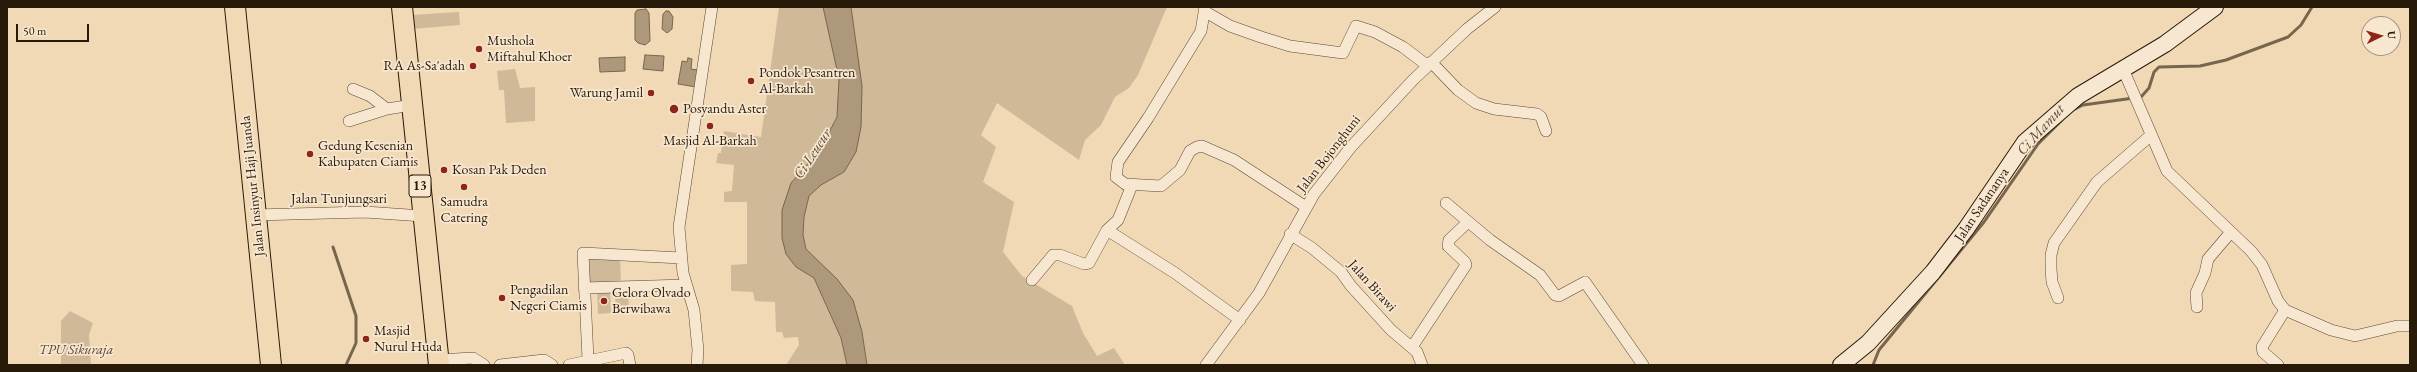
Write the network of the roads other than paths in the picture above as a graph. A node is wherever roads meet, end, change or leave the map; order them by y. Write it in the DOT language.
graph roads {
  1 [pos="235,7"];
  2 [pos="402,7"];
  3 [pos="712,7"];
  4 [pos="1494,7"];
  5 [pos="2215,7"];
  6 [pos="1204,9"];
  7 [pos="1430,64"];
  8 [pos="2123,69"];
  9 [pos="353,89"];
  10 [pos="412,105"];
  11 [pos="387,109"];
  12 [pos="349,121"];
  13 [pos="1546,131"];
  14 [pos="2150,136"];
  15 [pos="1132,185"];
  16 [pos="1446,203"];
  17 [pos="1306,207"];
  18 [pos="256,215"];
  19 [pos="423,216"];
  20 [pos="1468,222"];
  21 [pos="1107,230"];
  22 [pos="2231,232"];
  23 [pos="1290,234"];
  24 [pos="681,258"];
  25 [pos="1032,280"];
  26 [pos="686,285"];
  27 [pos="584,288"];
  28 [pos="2058,298"];
  29 [pos="2197,307"];
  30 [pos="2285,310"];
  31 [pos="1240,320"];
  32 [pos="2410,326"];
  33 [pos="1412,347"];
  34 [pos="588,360"];
  35 [pos="438,363"];
  36 [pos="271,365"];
  37 [pos="484,365"];
  38 [pos="500,365"];
  39 [pos="552,365"];
  40 [pos="569,365"];
  41 [pos="630,365"];
  42 [pos="697,365"];
  43 [pos="1206,365"];
  44 [pos="1422,365"];
  45 [pos="1643,365"];
  46 [pos="1841,365"];
  47 [pos="2278,365"];
  1 -- 18 [label="highway, Jalan Insinyur Haji Juanda"];
  2 -- 10 [label="highway, 13"];
  3 -- 24 [label="street"];
  4 -- 7 [label="street, Jalan Bojonghuni"];
  5 -- 8 [label="street, Jalan Sadananya"];
  6 -- 7 [label="street"];
  6 -- 15 [label="street"];
  7 -- 13 [label="street"];
  7 -- 17 [label="street, Jalan Bojonghuni"];
  8 -- 14 [label="street"];
  8 -- 46 [label="street, Jalan Sadananya"];
  9 -- 11 [label="street"];
  10 -- 11 [label="street"];
  10 -- 19 [label="highway, 13"];
  11 -- 12 [label="street"];
  14 -- 22 [label="street"];
  14 -- 28 [label="street"];
  15 -- 17 [label="street"];
  15 -- 21 [label="street"];
  16 -- 20 [label="street"];
  17 -- 23 [label="street, Jalan Bojonghuni"];
  18 -- 19 [label="street, Jalan Tunjungsari"];
  18 -- 36 [label="highway, Jalan Insinyur Haji Juanda"];
  19 -- 35 [label="highway, 13"];
  20 -- 33 [label="street"];
  20 -- 45 [label="street"];
  21 -- 25 [label="street"];
  21 -- 31 [label="street"];
  22 -- 29 [label="street"];
  22 -- 30 [label="street"];
  23 -- 31 [label="street, Jalan Bojonghuni"];
  23 -- 33 [label="street, Jalan Birawi"];
  24 -- 26 [label="street"];
  24 -- 27 [label="street"];
  26 -- 27 [label="street"];
  26 -- 42 [label="street"];
  27 -- 34 [label="street"];
  30 -- 32 [label="street"];
  30 -- 47 [label="street"];
  31 -- 43 [label="street, Jalan Bojonghuni"];
  33 -- 44 [label="street, Jalan Birawi"];
  34 -- 40 [label="street"];
  34 -- 41 [label="street"];
  35 -- 37 [label="street"];
  38 -- 39 [label="street"];
}
